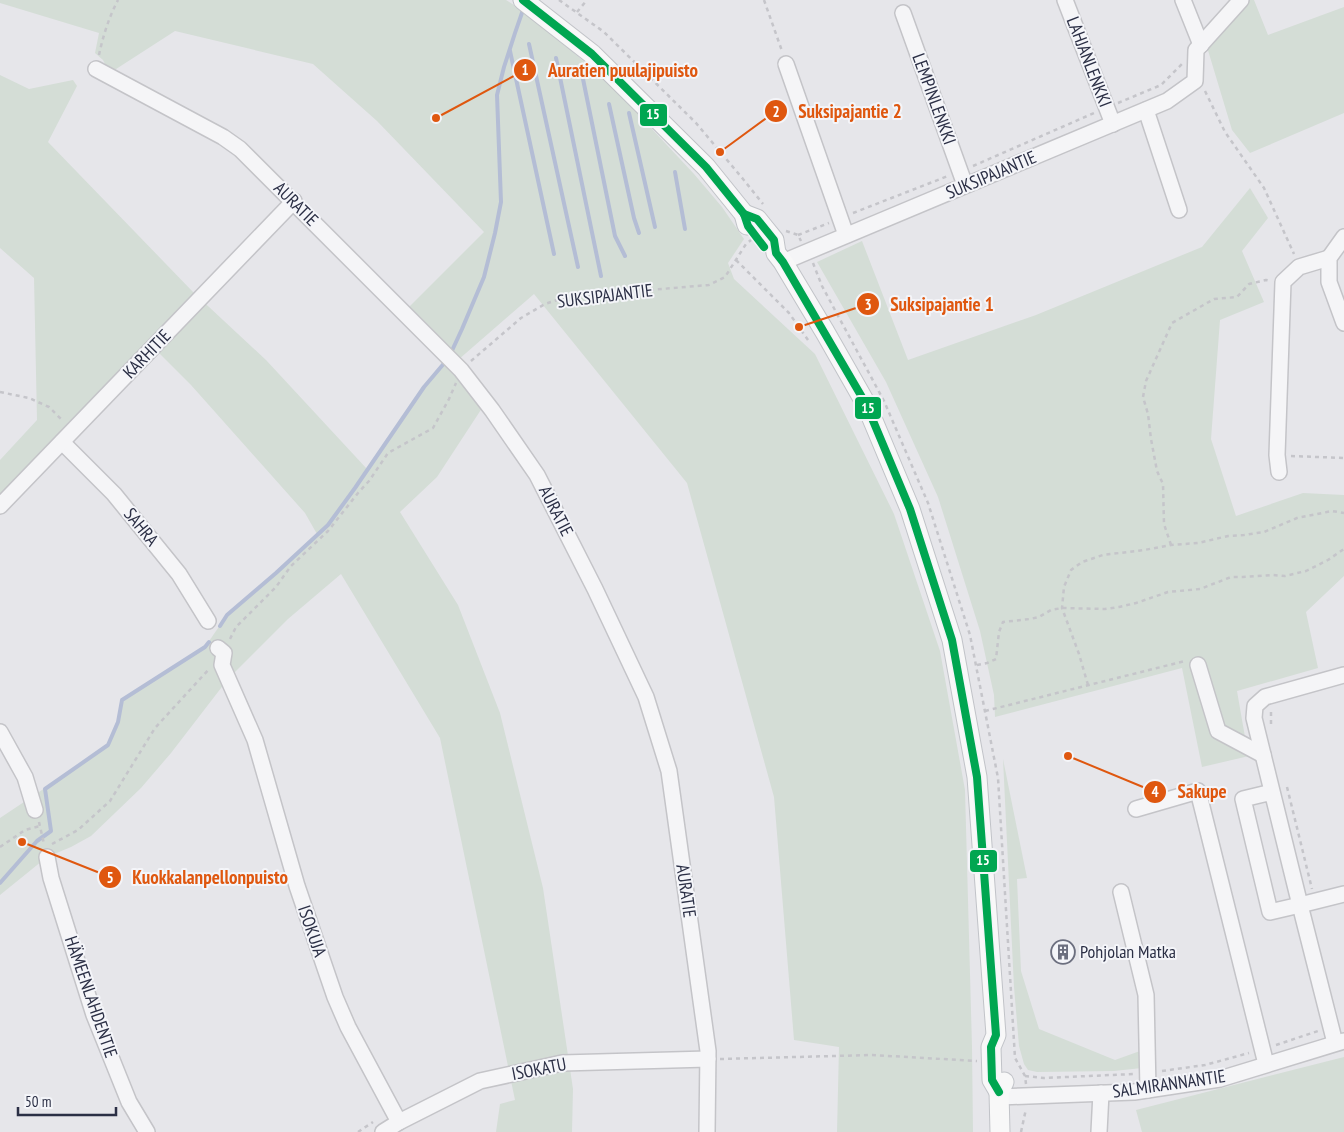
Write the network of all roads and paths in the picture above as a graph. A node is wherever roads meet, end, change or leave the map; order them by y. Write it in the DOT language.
graph roads {
  1 [pos="118,0"];
  2 [pos="522,0"];
  3 [pos="559,0"];
  4 [pos="587,0"];
  5 [pos="764,0"];
  6 [pos="1066,0"];
  7 [pos="1183,0"];
  8 [pos="1241,0"];
  9 [pos="576,13"];
  10 [pos="903,13"];
  11 [pos="1198,48"];
  12 [pos="786,64"];
  13 [pos="96,69"];
  14 [pos="1195,81"];
  15 [pos="1106,108"];
  16 [pos="1146,110"];
  17 [pos="1113,124"];
  18 [pos="962,178"];
  19 [pos="294,202"];
  20 [pos="765,207"];
  21 [pos="1179,210"];
  22 [pos="840,218"];
  23 [pos="766,229"];
  24 [pos="798,235"];
  25 [pos="846,235"];
  26 [pos="1344,236"];
  27 [pos="1289,242"];
  28 [pos="806,252"];
  29 [pos="780,258"];
  30 [pos="1329,258"];
  31 [pos="736,260"];
  32 [pos="1283,282"];
  33 [pos="1344,323"];
  34 [pos="808,340"];
  35 [pos="461,370"];
  36 [pos="0,392"];
  37 [pos="73,432"];
  38 [pos="62,442"];
  39 [pos="1277,455"];
  40 [pos="1344,458"];
  41 [pos="1279,472"];
  42 [pos="0,506"];
  43 [pos="1344,513"];
  44 [pos="1171,545"];
  45 [pos="1344,549"];
  46 [pos="1062,608"];
  47 [pos="208,621"];
  48 [pos="221,651"];
  49 [pos="1198,664"];
  50 [pos="976,665"];
  51 [pos="1344,675"];
  52 [pos="1088,685"];
  53 [pos="1276,707"];
  54 [pos="985,711"];
  55 [pos="1273,731"];
  56 [pos="0,732"];
  57 [pos="1263,756"];
  58 [pos="1287,788"];
  59 [pos="1272,792"];
  60 [pos="1136,809"];
  61 [pos="35,810"];
  62 [pos="40,826"];
  63 [pos="41,832"];
  64 [pos="43,842"];
  65 [pos="0,847"];
  66 [pos="46,853"];
  67 [pos="1121,892"];
  68 [pos="1344,894"];
  69 [pos="1315,901"];
  70 [pos="1300,905"];
  71 [pos="1330,1028"];
  72 [pos="1339,1042"];
  73 [pos="1264,1057"];
  74 [pos="708,1059"];
  75 [pos="1003,1059"];
  76 [pos="1148,1073"];
  77 [pos="1025,1076"];
  78 [pos="1148,1090"];
  79 [pos="1101,1093"];
  80 [pos="999,1094"];
  81 [pos="1026,1096"];
  82 [pos="399,1122"];
  83 [pos="147,1132"];
  84 [pos="382,1132"];
  85 [pos="707,1132"];
  86 [pos="1000,1132"];
  87 [pos="1021,1132"];
  88 [pos="1099,1132"];
  1 -- 13 [label="path"];
  2 -- 23 [label="main road"];
  3 -- 9 [label="path"];
  4 -- 9 [label="path"];
  5 -- 12 [label="path"];
  6 -- 15 [label="street, LAHJANLENKKI"];
  7 -- 11 [label="street"];
  8 -- 11 [label="street"];
  9 -- 20 [label="path"];
  10 -- 18 [label="street, LEMPINLENKKI"];
  11 -- 14 [label="street"];
  11 -- 15 [label="path"];
  12 -- 22 [label="street"];
  13 -- 19 [label="street, AURATIE"];
  14 -- 16 [label="street, SUKSIPAJANTIE"];
  14 -- 27 [label="path"];
  15 -- 17 [label="street, LAHJANLENKKI"];
  15 -- 18 [label="path"];
  16 -- 17 [label="street, SUKSIPAJANTIE"];
  16 -- 21 [label="street"];
  17 -- 18 [label="street, SUKSIPAJANTIE"];
  18 -- 22 [label="path"];
  18 -- 25 [label="street, SUKSIPAJANTIE"];
  19 -- 35 [label="street, AURATIE"];
  19 -- 37 [label="street, KARHITIE"];
  22 -- 24 [label="path"];
  22 -- 25 [label="street"];
  23 -- 24 [label="path"];
  23 -- 29 [label="main road"];
  23 -- 31 [label="path, SUKSIPAJANTIE"];
  24 -- 28 [label="path"];
  25 -- 28 [label="street, SUKSIPAJANTIE"];
  26 -- 30 [label="street"];
  28 -- 29 [label="street, SUKSIPAJANTIE"];
  28 -- 50 [label="path"];
  29 -- 75 [label="main road"];
  30 -- 32 [label="street"];
  30 -- 33 [label="street"];
  31 -- 34 [label="path"];
  31 -- 35 [label="path, SUKSIPAJANTIE"];
  32 -- 39 [label="street"];
  32 -- 44 [label="path"];
  35 -- 48 [label="path"];
  35 -- 74 [label="street, AURATIE"];
  36 -- 37 [label="path"];
  37 -- 38 [label="street, KARHITIE"];
  38 -- 42 [label="street, KARHITIE"];
  38 -- 47 [label="street, SAHRA"];
  39 -- 40 [label="path"];
  39 -- 41 [label="street"];
  43 -- 44 [label="path"];
  44 -- 46 [label="path"];
  45 -- 46 [label="path"];
  46 -- 50 [label="path"];
  46 -- 52 [label="path"];
  48 -- 66 [label="path"];
  48 -- 82 [label="street, ISOKUJA"];
  49 -- 52 [label="path"];
  49 -- 57 [label="street"];
  50 -- 54 [label="path"];
  51 -- 57 [label="street, SALMIRANNANTIE"];
  52 -- 54 [label="path"];
  53 -- 55 [label="path"];
  54 -- 75 [label="path"];
  56 -- 61 [label="street"];
  57 -- 59 [label="street, SALMIRANNANTIE"];
  58 -- 69 [label="path"];
  59 -- 70 [label="street, SALMIRANNANTIE"];
  59 -- 70 [label="street"];
  60 -- 73 [label="street"];
  62 -- 65 [label="path"];
  63 -- 64 [label="path"];
  66 -- 83 [label="street, HÄMEENLAHDENTIE"];
  67 -- 76 [label="street"];
  68 -- 69 [label="street"];
  69 -- 70 [label="street"];
  70 -- 71 [label="street, SALMIRANNANTIE"];
  71 -- 72 [label="street, SALMIRANNANTIE"];
  71 -- 73 [label="path"];
  72 -- 73 [label="street, SALMIRANNANTIE"];
  73 -- 76 [label="path"];
  73 -- 78 [label="street, SALMIRANNANTIE"];
  74 -- 75 [label="path"];
  74 -- 82 [label="street, ISOKATU"];
  74 -- 85 [label="street, AURATIE"];
  75 -- 77 [label="path"];
  75 -- 80 [label="main road"];
  76 -- 77 [label="path"];
  76 -- 78 [label="street"];
  77 -- 81 [label="path"];
  78 -- 79 [label="street, SALMIRANNANTIE"];
  79 -- 81 [label="street, SALMIRANNANTIE"];
  79 -- 88 [label="street"];
  80 -- 81 [label="street, SALMIRANNANTIE"];
  80 -- 86 [label="main road"];
  81 -- 87 [label="path"];
  82 -- 84 [label="street, ISOKATU"];
}
